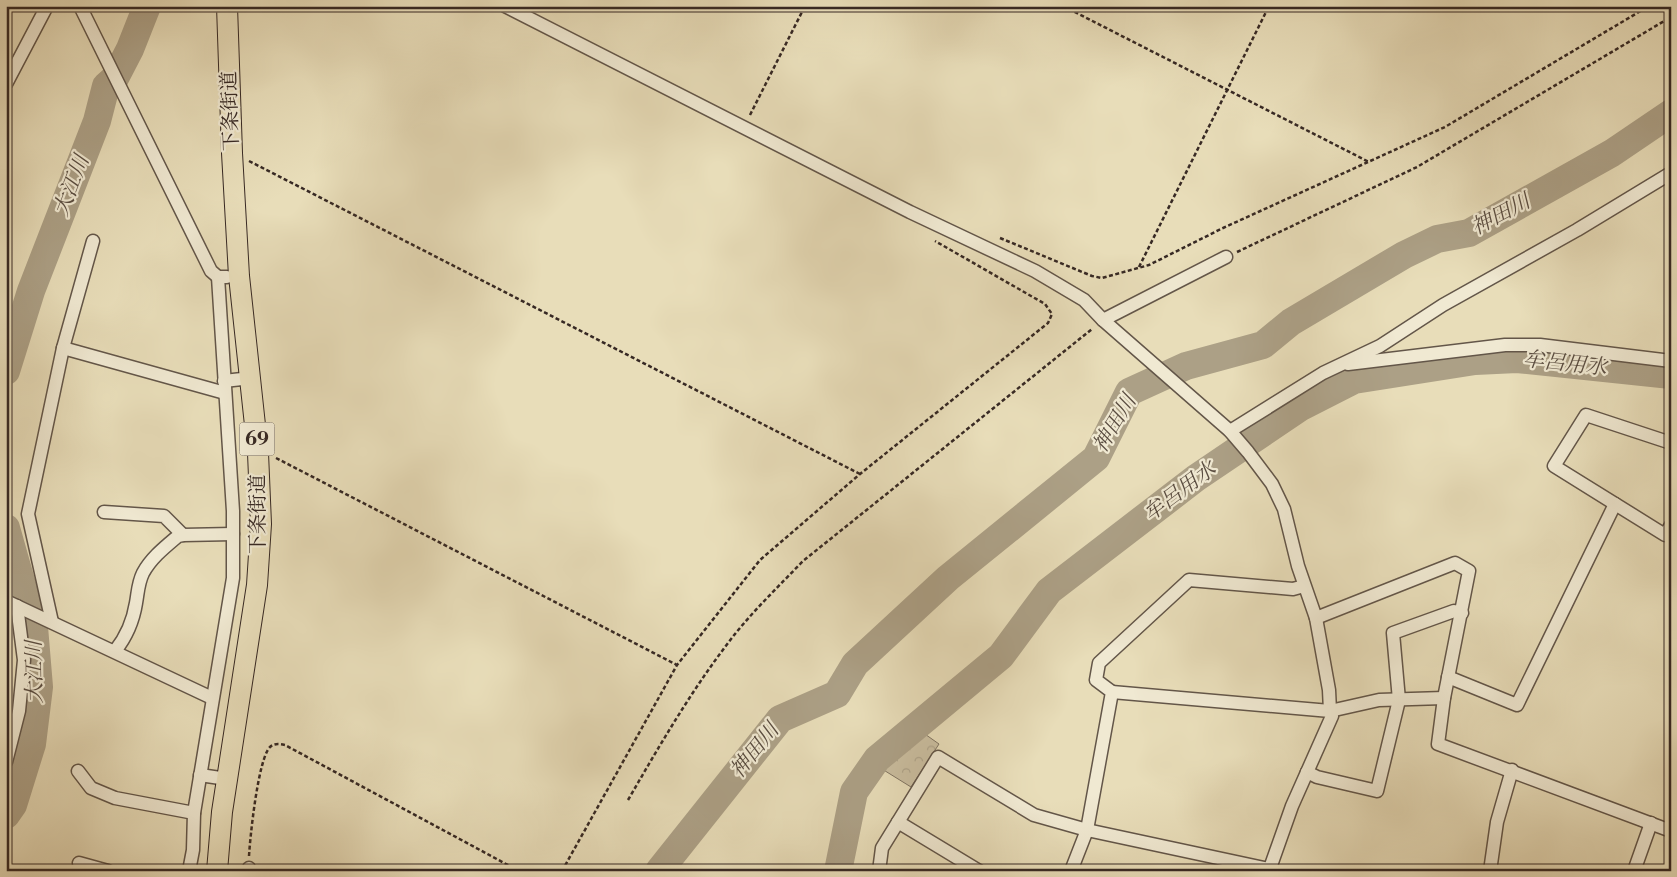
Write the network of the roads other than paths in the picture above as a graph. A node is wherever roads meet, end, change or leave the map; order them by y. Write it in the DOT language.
graph roads {
  1 [pos="47,6"];
  2 [pos="80,6"];
  3 [pos="227,6"];
  4 [pos="505,6"];
  5 [pos="6,84"];
  6 [pos="1671,172"];
  7 [pos="93,241"];
  8 [pos="1226,257"];
  9 [pos="240,276"];
  10 [pos="218,277"];
  11 [pos="1106,323"];
  12 [pos="63,348"];
  13 [pos="1671,361"];
  14 [pos="1343,364"];
  15 [pos="251,378"];
  16 [pos="224,387"];
  17 [pos="1232,434"];
  18 [pos="1671,443"];
  19 [pos="1615,504"];
  20 [pos="104,512"];
  21 [pos="1671,525"];
  22 [pos="183,534"];
  23 [pos="233,534"];
  24 [pos="1304,586"];
  25 [pos="12,603"];
  26 [pos="1462,613"];
  27 [pos="1316,618"];
  28 [pos="52,622"];
  29 [pos="115,651"];
  30 [pos="1448,677"];
  31 [pos="1112,692"];
  32 [pos="212,698"];
  33 [pos="1444,698"];
  34 [pos="1400,700"];
  35 [pos="1330,711"];
  36 [pos="6,762"];
  37 [pos="1512,770"];
  38 [pos="78,771"];
  39 [pos="1307,772"];
  40 [pos="200,775"];
  41 [pos="227,779"];
  42 [pos="194,813"];
  43 [pos="898,822"];
  44 [pos="1651,822"];
  45 [pos="1087,830"];
  46 [pos="1671,831"];
  47 [pos="79,863"];
  48 [pos="1269,870"];
  49 [pos="108,871"];
  50 [pos="189,871"];
  51 [pos="218,871"];
  52 [pos="878,871"];
  53 [pos="979,871"];
  54 [pos="1071,871"];
  55 [pos="1490,871"];
  56 [pos="1634,871"];
  1 -- 5 [label="street"];
  2 -- 10 [label="street"];
  3 -- 9 [label="main road, 下条街道 / 69"];
  4 -- 11 [label="street"];
  6 -- 14 [label="street"];
  7 -- 12 [label="street"];
  8 -- 11 [label="street"];
  9 -- 10 [label="street"];
  9 -- 15 [label="main road, 下条街道 / 69"];
  10 -- 16 [label="street"];
  11 -- 17 [label="street"];
  12 -- 16 [label="street"];
  12 -- 28 [label="street"];
  13 -- 14 [label="street"];
  14 -- 17 [label="street"];
  15 -- 16 [label="street"];
  15 -- 41 [label="main road, 下条街道 / 69"];
  16 -- 23 [label="street"];
  17 -- 24 [label="street"];
  18 -- 19 [label="street"];
  19 -- 21 [label="street"];
  19 -- 30 [label="street"];
  20 -- 22 [label="street"];
  22 -- 23 [label="street"];
  22 -- 29 [label="street"];
  23 -- 32 [label="street"];
  24 -- 27 [label="street"];
  24 -- 31 [label="street"];
  25 -- 28 [label="street"];
  25 -- 36 [label="street"];
  26 -- 27 [label="street"];
  26 -- 30 [label="street"];
  26 -- 34 [label="street"];
  27 -- 35 [label="street"];
  28 -- 29 [label="street"];
  29 -- 32 [label="street"];
  30 -- 33 [label="street"];
  31 -- 35 [label="street"];
  31 -- 45 [label="street"];
  32 -- 40 [label="street"];
  33 -- 34 [label="street"];
  33 -- 37 [label="street"];
  34 -- 35 [label="street"];
  34 -- 39 [label="street"];
  35 -- 39 [label="street"];
  37 -- 44 [label="street"];
  37 -- 55 [label="street"];
  38 -- 42 [label="street"];
  39 -- 48 [label="street"];
  40 -- 41 [label="street"];
  40 -- 42 [label="street"];
  41 -- 51 [label="main road, 下条街道 / 69"];
  42 -- 50 [label="street"];
  43 -- 45 [label="street"];
  43 -- 52 [label="street"];
  43 -- 53 [label="street"];
  44 -- 46 [label="street"];
  44 -- 56 [label="street"];
  45 -- 48 [label="street"];
  45 -- 54 [label="street"];
  47 -- 49 [label="street"];
}
